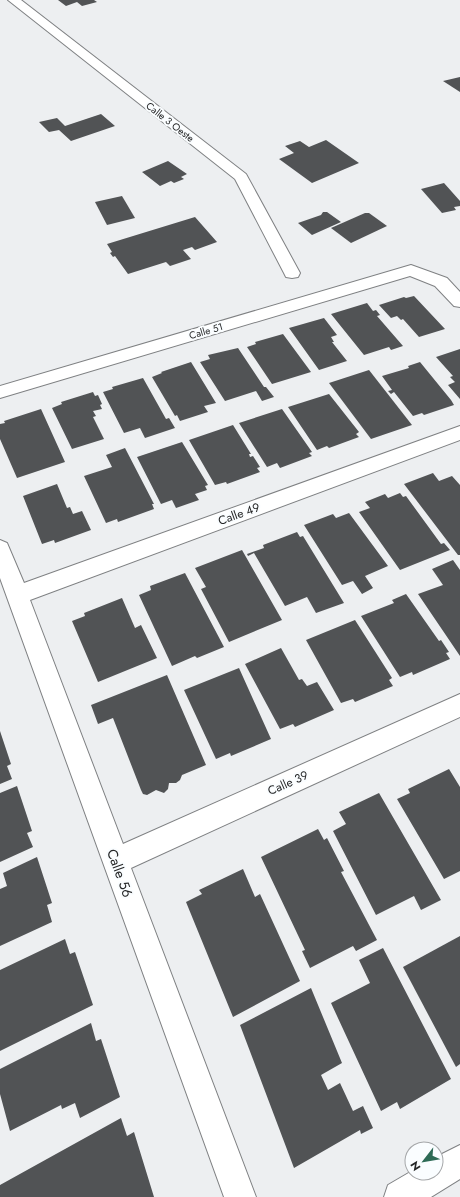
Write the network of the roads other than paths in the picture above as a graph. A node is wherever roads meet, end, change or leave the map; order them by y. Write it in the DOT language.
graph roads {
  1 [pos="14,0"];
  2 [pos="292,273"];
  3 [pos="460,302"];
  4 [pos="0,392"];
  5 [pos="460,433"];
  6 [pos="0,549"];
  7 [pos="17,595"];
  8 [pos="460,705"];
  9 [pos="116,861"];
  10 [pos="460,1160"];
  11 [pos="240,1197"];
  12 [pos="400,1197"];
  1 -- 2 [label="street, Calle 3 Oeste"];
  3 -- 4 [label="street, Calle 51"];
  5 -- 7 [label="street, Calle 49"];
  6 -- 7 [label="street, Calle 56"];
  7 -- 9 [label="street, Calle 56"];
  8 -- 9 [label="street, Calle 39"];
  9 -- 11 [label="street, Calle 56"];
  10 -- 12 [label="street"];
}
